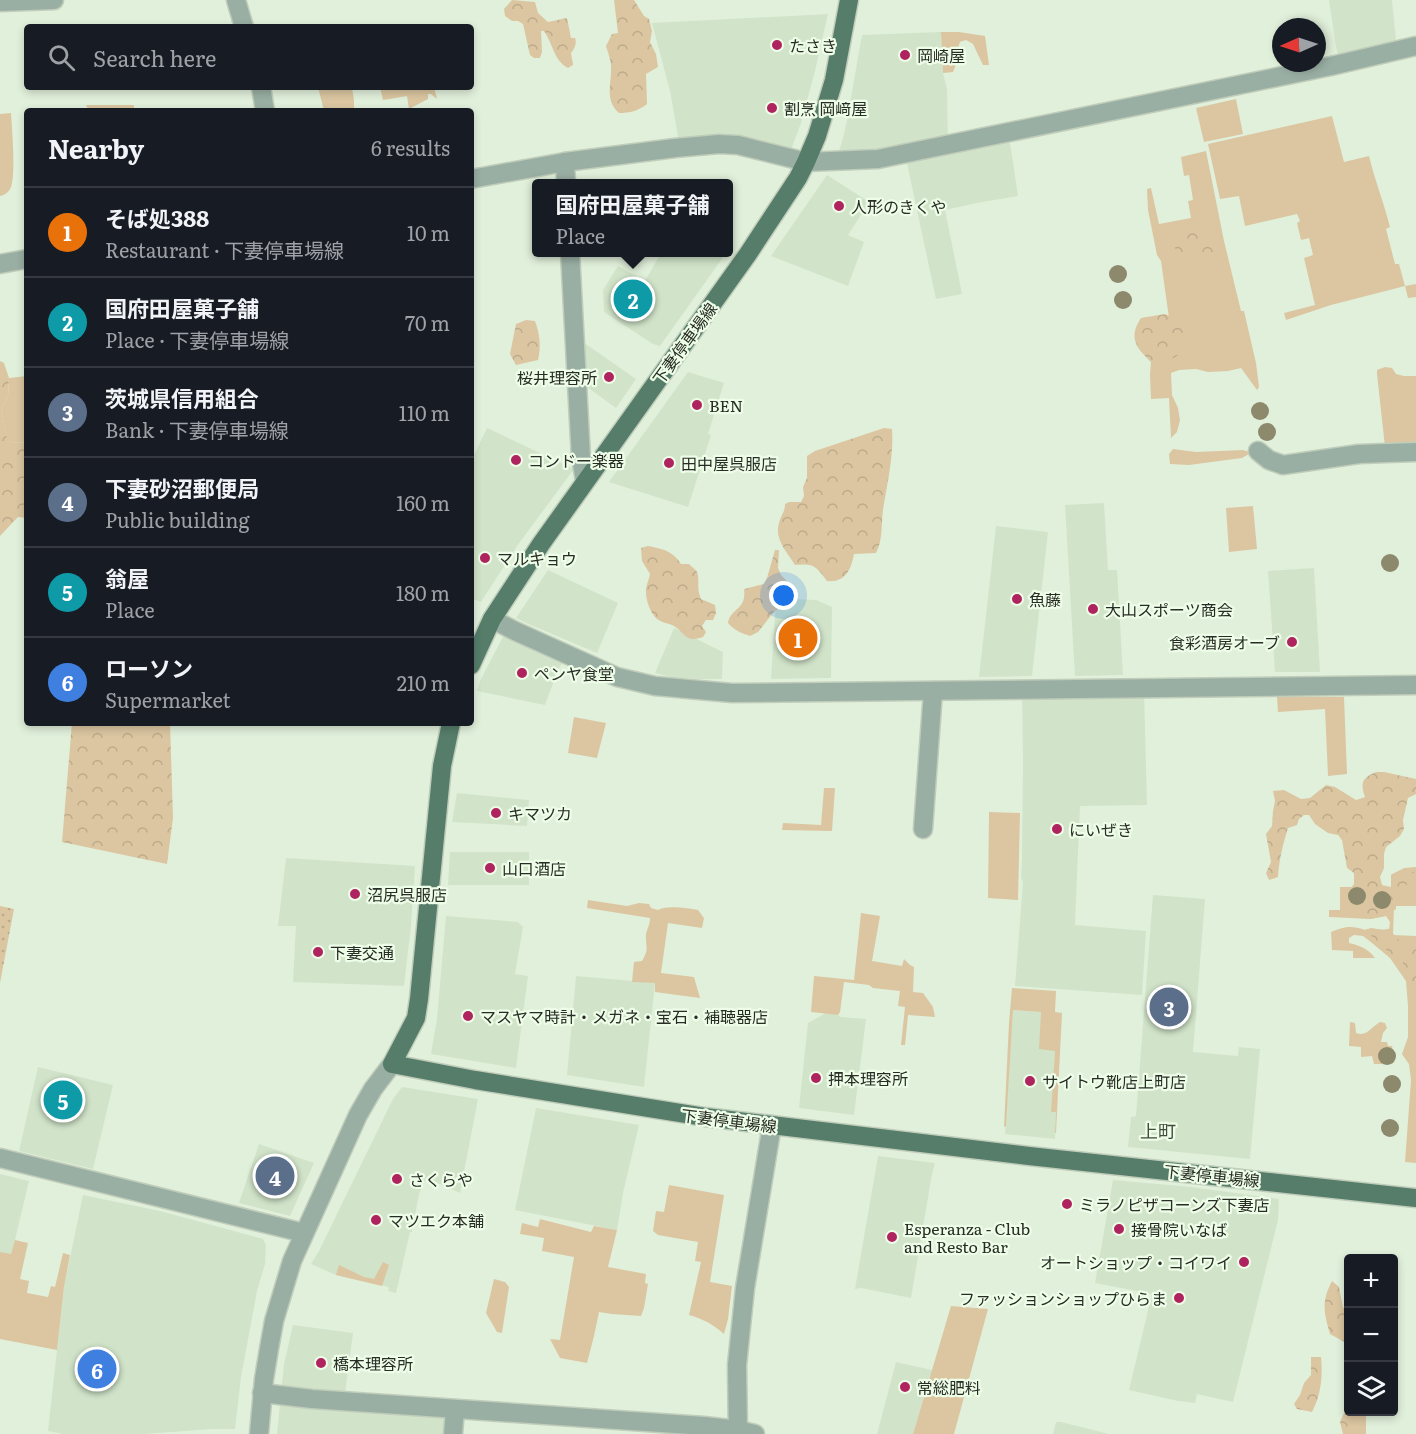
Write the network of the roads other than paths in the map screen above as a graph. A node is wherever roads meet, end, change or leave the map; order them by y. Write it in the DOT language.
graph roads {
  1 [pos="54,0"];
  2 [pos="236,0"];
  3 [pos="849,0"];
  4 [pos="0,2"];
  5 [pos="243,24"];
  6 [pos="1416,46"];
  7 [pos="262,90"];
  8 [pos="264,108"];
  9 [pos="565,162"];
  10 [pos="806,162"];
  11 [pos="474,178"];
  12 [pos="566,179"];
  13 [pos="570,257"];
  14 [pos="24,260"];
  15 [pos="0,264"];
  16 [pos="1258,451"];
  17 [pos="1416,452"];
  18 [pos="585,481"];
  19 [pos="492,619"];
  20 [pos="474,658"];
  21 [pos="1416,685"];
  22 [pos="933,691"];
  23 [pos="450,726"];
  24 [pos="922,829"];
  25 [pos="392,1064"];
  26 [pos="772,1125"];
  27 [pos="0,1158"];
  28 [pos="1416,1198"];
  29 [pos="304,1233"];
  30 [pos="262,1393"];
  31 [pos="455,1410"];
  32 [pos="709,1430"];
  33 [pos="744,1433"];
  34 [pos="259,1434"];
  35 [pos="453,1434"];
  1 -- 4 [label="street"];
  2 -- 5 [label="street"];
  3 -- 10 [label="main road, 下妻停車場線"];
  6 -- 10 [label="street"];
  7 -- 8 [label="street"];
  9 -- 10 [label="street"];
  9 -- 11 [label="street"];
  9 -- 12 [label="street"];
  10 -- 18 [label="main road, 下妻停車場線"];
  13 -- 18 [label="street"];
  14 -- 15 [label="street"];
  16 -- 17 [label="street"];
  18 -- 19 [label="main road, 下妻停車場線"];
  19 -- 20 [label="main road, 下妻停車場線"];
  19 -- 22 [label="street"];
  21 -- 22 [label="street"];
  22 -- 24 [label="street"];
  23 -- 25 [label="main road"];
  25 -- 26 [label="main road, 下妻停車場線"];
  25 -- 29 [label="street"];
  26 -- 28 [label="main road, 下妻停車場線"];
  26 -- 33 [label="street"];
  27 -- 29 [label="street"];
  29 -- 30 [label="street"];
  30 -- 31 [label="street"];
  30 -- 34 [label="street"];
  31 -- 32 [label="street"];
  31 -- 35 [label="street"];
  32 -- 33 [label="street"];
}
